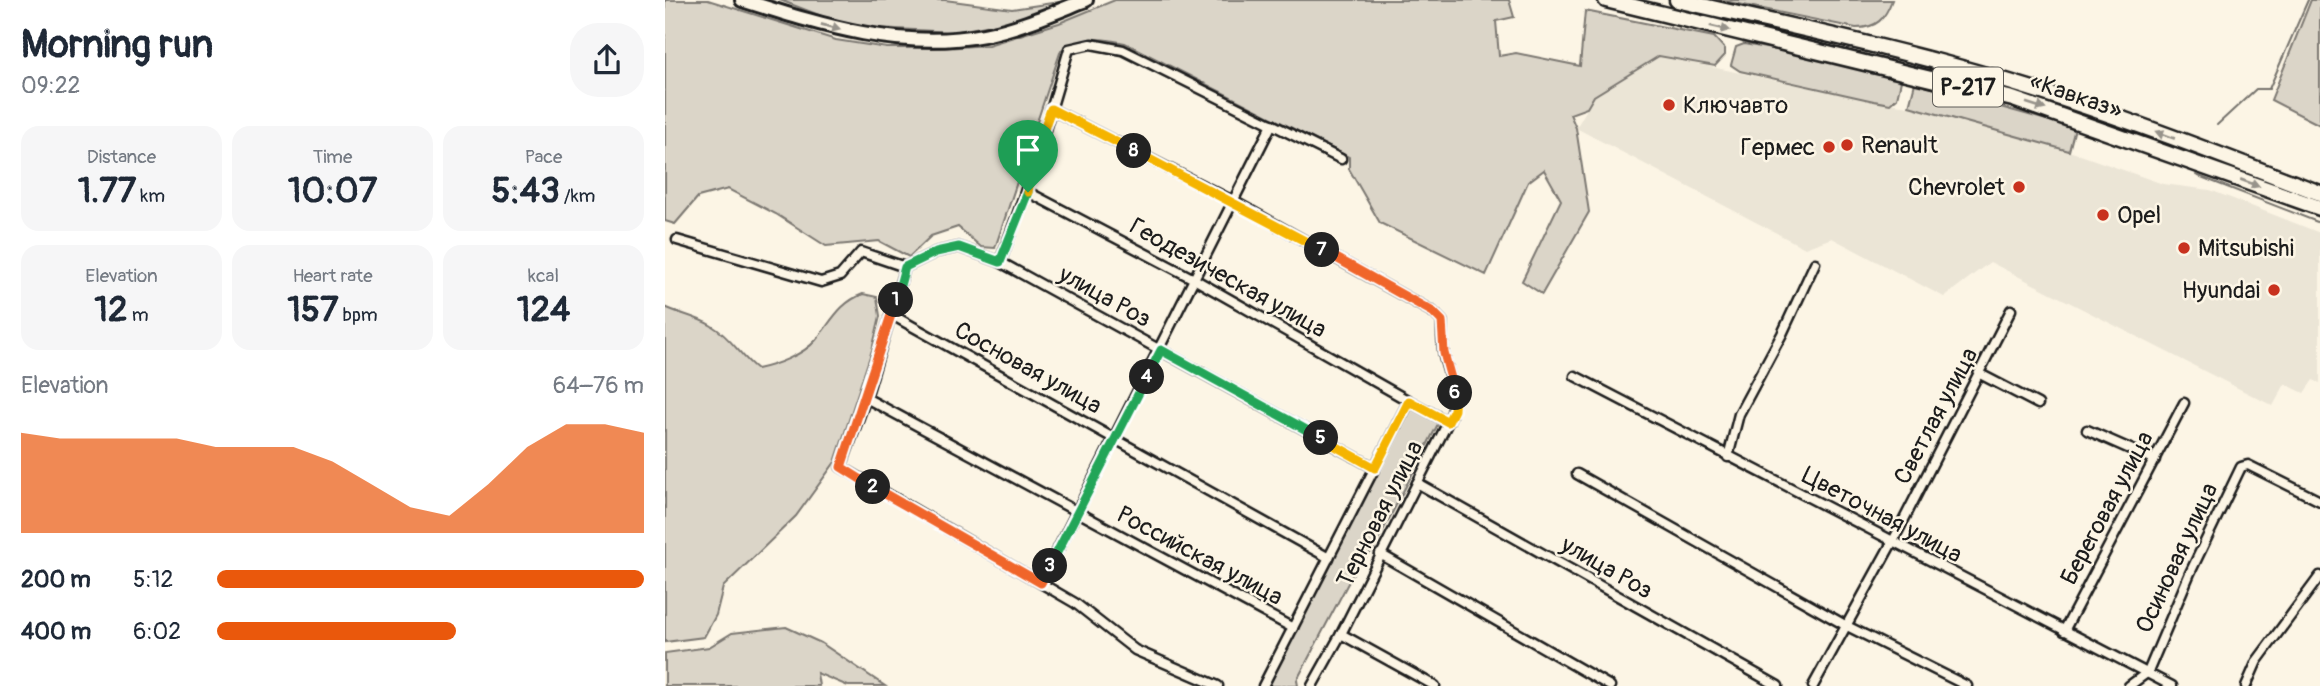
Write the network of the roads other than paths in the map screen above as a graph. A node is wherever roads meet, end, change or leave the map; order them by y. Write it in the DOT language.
graph roads {
  1 [pos="742,0"];
  2 [pos="1086,0"];
  3 [pos="1606,0"];
  4 [pos="1677,0"];
  5 [pos="1742,15"];
  6 [pos="1791,44"];
  7 [pos="1960,68"];
  8 [pos="1967,86"];
  9 [pos="1051,109"];
  10 [pos="1272,124"];
  11 [pos="1341,159"];
  12 [pos="1028,192"];
  13 [pos="2320,194"];
  14 [pos="1235,202"];
  15 [pos="2320,208"];
  16 [pos="677,240"];
  17 [pos="1000,262"];
  18 [pos="1815,263"];
  19 [pos="905,267"];
  20 [pos="1194,279"];
  21 [pos="2011,310"];
  22 [pos="893,315"];
  23 [pos="1161,350"];
  24 [pos="1980,374"];
  25 [pos="1575,376"];
  26 [pos="866,398"];
  27 [pos="1409,401"];
  28 [pos="2184,403"];
  29 [pos="2038,404"];
  30 [pos="1448,422"];
  31 [pos="2087,430"];
  32 [pos="1115,439"];
  33 [pos="1728,457"];
  34 [pos="2155,460"];
  35 [pos="1375,468"];
  36 [pos="1577,474"];
  37 [pos="1417,483"];
  38 [pos="2320,501"];
  39 [pos="1077,512"];
  40 [pos="1894,539"];
  41 [pos="1380,554"];
  42 [pos="1329,558"];
  43 [pos="2320,576"];
  44 [pos="1041,583"];
  45 [pos="1845,625"];
  46 [pos="1293,628"];
  47 [pos="2064,631"];
  48 [pos="1342,634"];
  49 [pos="2148,672"];
  50 [pos="1219,686"];
  51 [pos="1263,686"];
  52 [pos="1312,686"];
  53 [pos="1435,686"];
  54 [pos="1610,686"];
  55 [pos="1777,686"];
  56 [pos="1813,686"];
  57 [pos="1967,686"];
  58 [pos="2129,686"];
  59 [pos="2172,686"];
  60 [pos="2246,686"];
  1 -- 2 [label="main road, one-way"];
  3 -- 6 [label="highway, «Кавказ» / Р-217, one-way"];
  4 -- 5 [label="highway, «Кавказ» / Р-217"];
  5 -- 6 [label="highway"];
  5 -- 7 [label="highway, «Кавказ» / Р-217"];
  6 -- 8 [label="highway, «Кавказ» / Р-217"];
  7 -- 8 [label="highway"];
  13 -- 7 [label="highway, «Кавказ» / Р-217, one-way"];
  8 -- 15 [label="highway, «Кавказ» / Р-217, one-way"];
  9 -- 10 [label="street"];
  9 -- 12 [label="street"];
  9 -- 14 [label="street"];
  10 -- 11 [label="street"];
  10 -- 14 [label="street"];
  12 -- 17 [label="street"];
  12 -- 20 [label="street, Геодезическая улица"];
  14 -- 20 [label="street"];
  14 -- 30 [label="street"];
  16 -- 19 [label="street"];
  17 -- 19 [label="street, улица Роз"];
  17 -- 23 [label="street, улица Роз"];
  18 -- 33 [label="street"];
  19 -- 22 [label="street"];
  20 -- 23 [label="street"];
  20 -- 27 [label="street, Геодезическая улица"];
  21 -- 24 [label="street, Светлая улица"];
  22 -- 26 [label="street"];
  22 -- 32 [label="street, Сосновая улица"];
  23 -- 32 [label="street"];
  23 -- 35 [label="street, улица Роз"];
  24 -- 29 [label="street"];
  24 -- 40 [label="street, Светлая улица"];
  25 -- 33 [label="street, Цветочная улица"];
  26 -- 39 [label="street, Российская улица"];
  26 -- 44 [label="street"];
  27 -- 30 [label="street, Терновая улица"];
  27 -- 35 [label="street, Терновая улица"];
  28 -- 34 [label="street, Береговая улица"];
  30 -- 37 [label="street, Терновая улица"];
  31 -- 34 [label="street"];
  32 -- 39 [label="street"];
  32 -- 42 [label="street, Сосновая улица"];
  33 -- 40 [label="street, Цветочная улица"];
  34 -- 47 [label="street, Береговая улица"];
  35 -- 42 [label="street, Терновая улица"];
  36 -- 45 [label="street"];
  37 -- 41 [label="street, Терновая улица"];
  37 -- 55 [label="street, улица Роз"];
  38 -- 49 [label="street, Осиновая улица"];
  39 -- 44 [label="street"];
  39 -- 46 [label="street, Российская улица"];
  40 -- 45 [label="street, Светлая улица"];
  40 -- 47 [label="street, Цветочная улица"];
  41 -- 48 [label="street, Терновая улица"];
  41 -- 54 [label="street"];
  42 -- 46 [label="street, Терновая улица"];
  43 -- 60 [label="street"];
  44 -- 50 [label="street"];
  45 -- 56 [label="street, Светлая улица"];
  45 -- 57 [label="street"];
  46 -- 51 [label="street, Терновая улица"];
  47 -- 49 [label="street, Цветочная улица"];
  48 -- 52 [label="street, Терновая улица"];
  48 -- 53 [label="street"];
  49 -- 58 [label="street"];
  49 -- 59 [label="street, Цветочная улица"];
}
